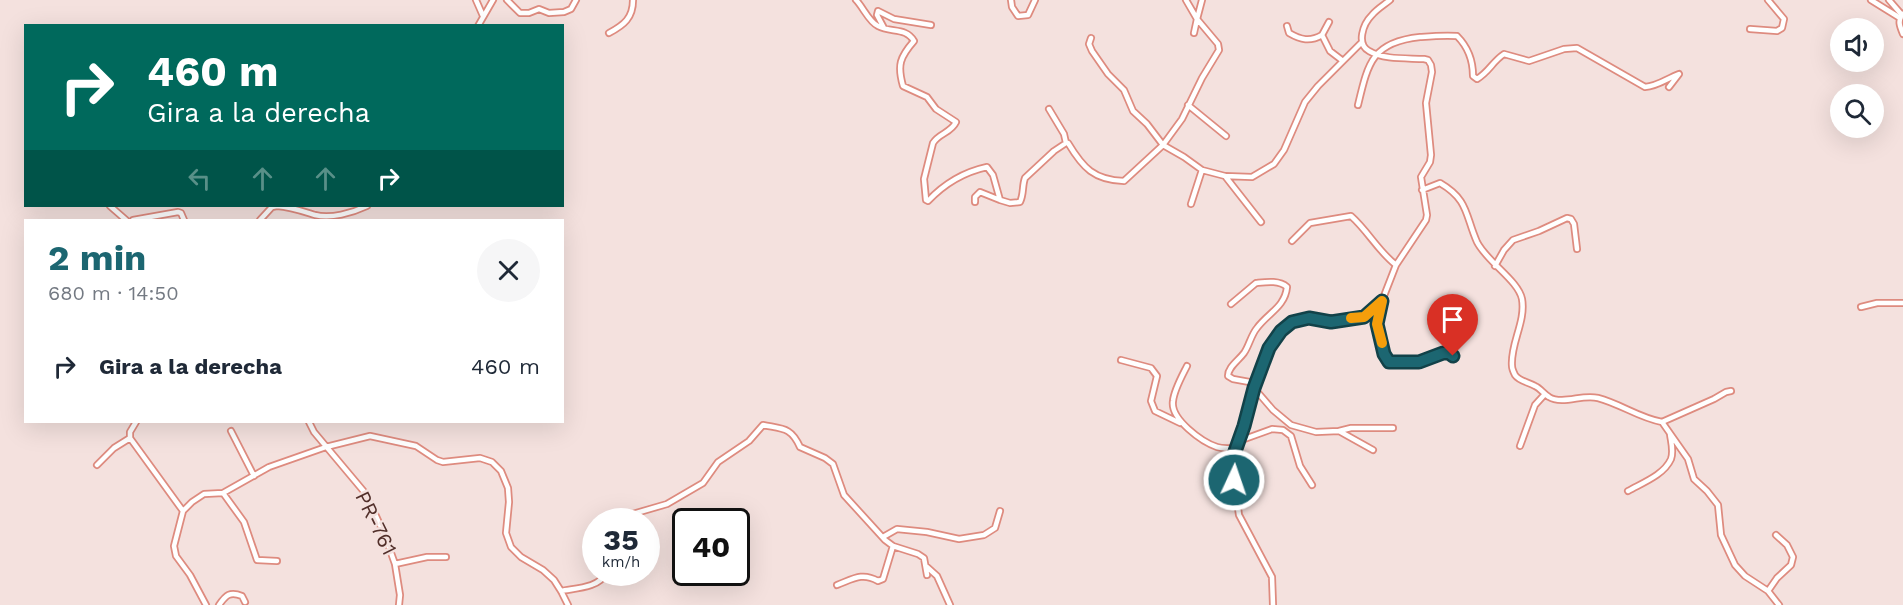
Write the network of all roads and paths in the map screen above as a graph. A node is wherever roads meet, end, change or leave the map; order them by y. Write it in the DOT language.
graph roads {
  1 [pos="476,0"];
  2 [pos="493,0"];
  3 [pos="507,0"];
  4 [pos="576,0"];
  5 [pos="633,0"];
  6 [pos="856,0"];
  7 [pos="1011,0"];
  8 [pos="1035,0"];
  9 [pos="1186,0"];
  10 [pos="1202,0"];
  11 [pos="1390,0"];
  12 [pos="1768,0"];
  13 [pos="1871,0"];
  14 [pos="1889,0"];
  15 [pos="483,16"];
  16 [pos="1902,16"];
  17 [pos="1197,19"];
  18 [pos="1329,22"];
  19 [pos="479,24"];
  20 [pos="931,25"];
  21 [pos="1287,26"];
  22 [pos="884,28"];
  23 [pos="1750,29"];
  24 [pos="609,33"];
  25 [pos="1194,33"];
  26 [pos="1903,34"];
  27 [pos="1322,35"];
  28 [pos="1090,38"];
  29 [pos="1361,43"];
  30 [pos="1377,54"];
  31 [pos="1344,61"];
  32 [pos="1669,87"];
  33 [pos="1188,105"];
  34 [pos="1358,105"];
  35 [pos="1049,109"];
  36 [pos="1226,136"];
  37 [pos="1066,143"];
  38 [pos="1163,146"];
  39 [pos="1202,170"];
  40 [pos="1225,176"];
  41 [pos="1422,190"];
  42 [pos="1000,200"];
  43 [pos="975,202"];
  44 [pos="1191,204"];
  45 [pos="111,207"];
  46 [pos="272,207"];
  47 [pos="292,207"];
  48 [pos="363,207"];
  49 [pos="125,219"];
  50 [pos="139,219"];
  51 [pos="184,219"];
  52 [pos="261,219"];
  53 [pos="1261,222"];
  54 [pos="1292,241"];
  55 [pos="1577,249"];
  56 [pos="1396,265"];
  57 [pos="1495,266"];
  58 [pos="1382,301"];
  59 [pos="1903,303"];
  60 [pos="1231,304"];
  61 [pos="1861,307"];
  62 [pos="1454,359"];
  63 [pos="1121,360"];
  64 [pos="1187,366"];
  65 [pos="1254,385"];
  66 [pos="1731,391"];
  67 [pos="1545,394"];
  68 [pos="1662,422"];
  69 [pos="135,423"];
  70 [pos="310,423"];
  71 [pos="1183,424"];
  72 [pos="1393,428"];
  73 [pos="231,431"];
  74 [pos="1339,431"];
  75 [pos="1670,431"];
  76 [pos="130,438"];
  77 [pos="1239,441"];
  78 [pos="1520,446"];
  79 [pos="326,447"];
  80 [pos="1236,448"];
  81 [pos="1373,450"];
  82 [pos="97,465"];
  83 [pos="254,476"];
  84 [pos="1312,485"];
  85 [pos="1628,491"];
  86 [pos="223,493"];
  87 [pos="653,508"];
  88 [pos="183,511"];
  89 [pos="1000,511"];
  90 [pos="1776,535"];
  91 [pos="883,537"];
  92 [pos="892,546"];
  93 [pos="446,557"];
  94 [pos="277,561"];
  95 [pos="395,564"];
  96 [pos="927,567"];
  97 [pos="927,575"];
  98 [pos="837,585"];
  99 [pos="587,586"];
  100 [pos="561,591"];
  101 [pos="1768,591"];
  102 [pos="245,602"];
  103 [pos="206,605"];
  104 [pos="219,605"];
  105 [pos="399,605"];
  106 [pos="568,605"];
  107 [pos="950,605"];
  108 [pos="1273,605"];
  109 [pos="1779,605"];
  1 -- 15 [label="street"];
  2 -- 15 [label="street"];
  3 -- 4 [label="street"];
  5 -- 24 [label="street"];
  6 -- 22 [label="street"];
  7 -- 8 [label="street"];
  9 -- 17 [label="street"];
  10 -- 17 [label="street"];
  11 -- 29 [label="street"];
  12 -- 23 [label="street"];
  13 -- 16 [label="street"];
  14 -- 16 [label="street"];
  15 -- 19 [label="street"];
  16 -- 26 [label="street"];
  17 -- 25 [label="street"];
  17 -- 33 [label="street"];
  18 -- 27 [label="street"];
  20 -- 22 [label="street"];
  21 -- 27 [label="street"];
  22 -- 42 [label="street"];
  27 -- 31 [label="street"];
  28 -- 38 [label="street"];
  29 -- 30 [label="street"];
  29 -- 31 [label="street"];
  30 -- 32 [label="street"];
  30 -- 34 [label="street"];
  30 -- 41 [label="street"];
  31 -- 40 [label="street"];
  33 -- 36 [label="street"];
  33 -- 38 [label="street"];
  35 -- 37 [label="street"];
  37 -- 38 [label="street"];
  37 -- 42 [label="street"];
  38 -- 39 [label="street"];
  39 -- 40 [label="street"];
  39 -- 44 [label="street"];
  40 -- 53 [label="street"];
  41 -- 56 [label="street"];
  41 -- 57 [label="street"];
  42 -- 43 [label="street"];
  45 -- 49 [label="street"];
  46 -- 52 [label="street"];
  47 -- 48 [label="street"];
  50 -- 51 [label="street"];
  54 -- 56 [label="street"];
  55 -- 57 [label="street"];
  56 -- 58 [label="street"];
  57 -- 67 [label="street"];
  58 -- 62 [label="street"];
  58 -- 65 [label="street"];
  59 -- 61 [label="street"];
  60 -- 65 [label="street"];
  63 -- 71 [label="street"];
  64 -- 71 [label="street"];
  65 -- 74 [label="street"];
  65 -- 77 [label="street"];
  66 -- 68 [label="street"];
  67 -- 68 [label="street"];
  67 -- 78 [label="street"];
  68 -- 75 [label="street"];
  69 -- 76 [label="street"];
  70 -- 79 [label="street, PR-761 / PR-761"];
  71 -- 80 [label="street"];
  72 -- 74 [label="street"];
  73 -- 83 [label="street"];
  74 -- 81 [label="street"];
  75 -- 85 [label="street"];
  75 -- 101 [label="street"];
  76 -- 82 [label="street"];
  76 -- 88 [label="street"];
  77 -- 80 [label="street"];
  77 -- 84 [label="street"];
  79 -- 83 [label="street"];
  79 -- 95 [label="street, PR-761 / PR-761"];
  79 -- 100 [label="street"];
  80 -- 108 [label="street"];
  83 -- 86 [label="street"];
  86 -- 88 [label="street"];
  86 -- 94 [label="street"];
  87 -- 91 [label="street"];
  88 -- 103 [label="street"];
  89 -- 91 [label="street"];
  90 -- 101 [label="street"];
  91 -- 92 [label="street"];
  92 -- 96 [label="street"];
  92 -- 98 [label="street"];
  93 -- 95 [label="street"];
  95 -- 105 [label="street, PR-761 / PR-761"];
  96 -- 97 [label="street"];
  96 -- 107 [label="street"];
  99 -- 100 [label="street"];
  100 -- 106 [label="street"];
  101 -- 109 [label="street"];
  102 -- 104 [label="street"];
}
